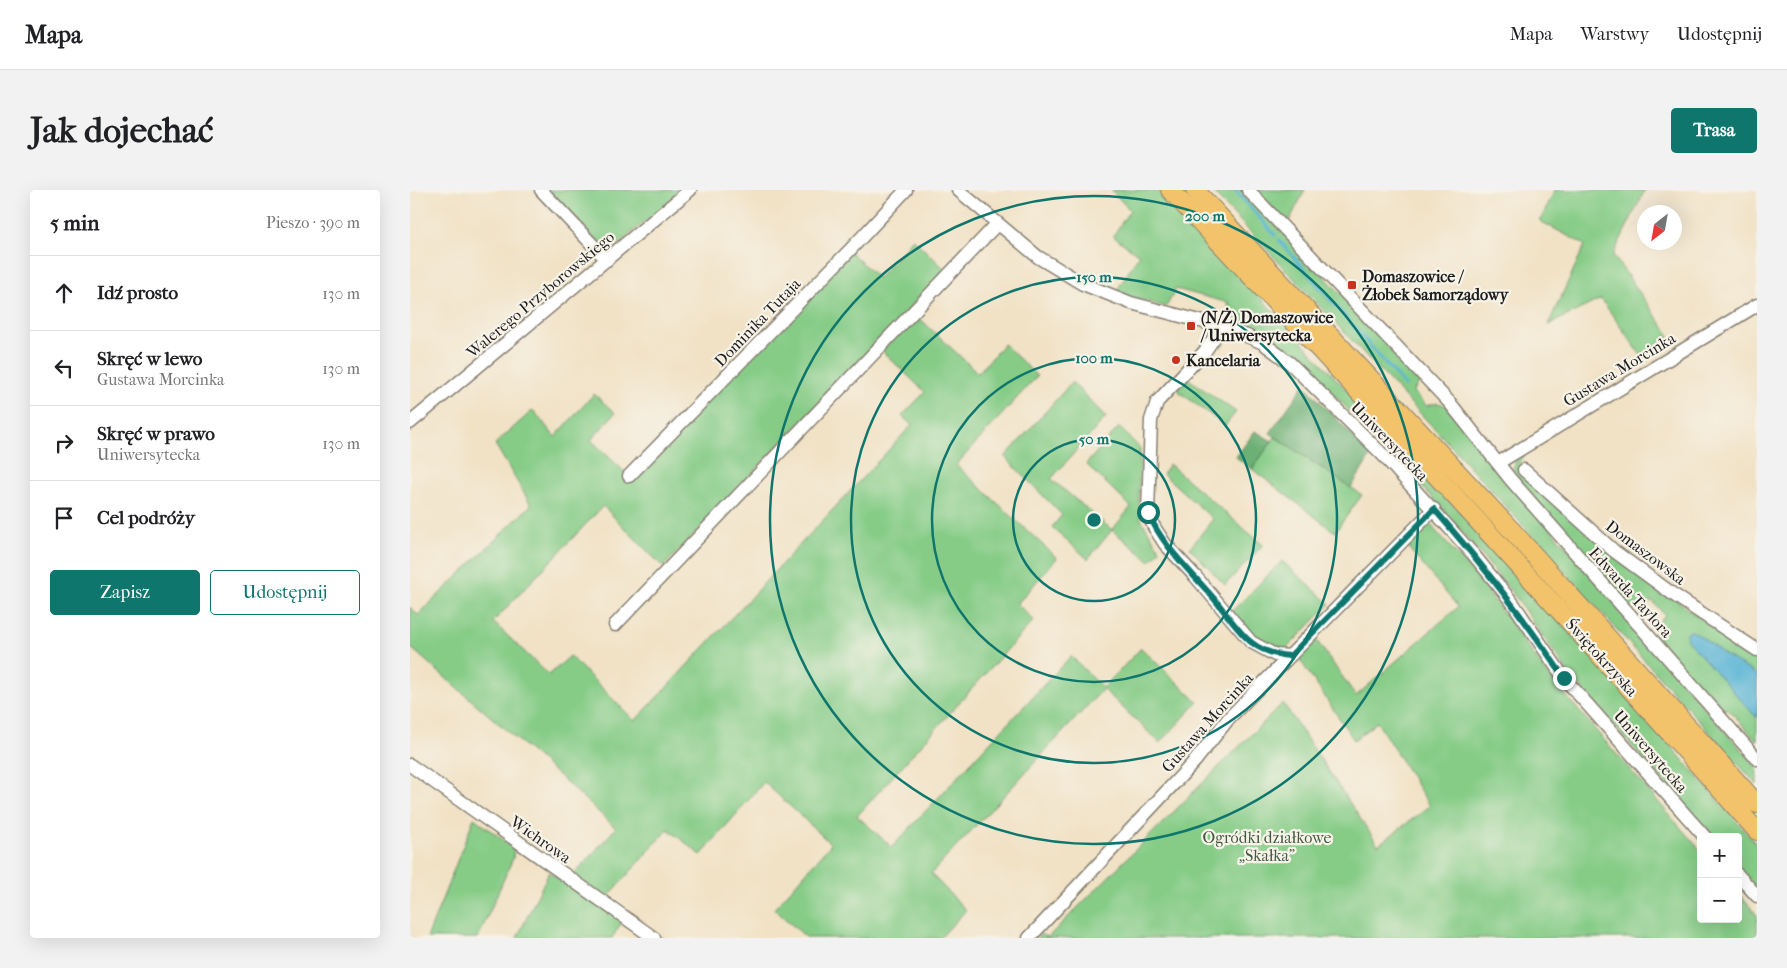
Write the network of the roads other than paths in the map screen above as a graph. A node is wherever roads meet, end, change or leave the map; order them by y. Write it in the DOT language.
graph roads {
  1 [pos="541,190"];
  2 [pos="690,190"];
  3 [pos="906,190"];
  4 [pos="958,190"];
  5 [pos="1170,190"];
  6 [pos="1195,190"];
  7 [pos="1248,190"];
  8 [pos="997,224"];
  9 [pos="606,260"];
  10 [pos="1757,304"];
  11 [pos="1219,326"];
  12 [pos="410,423"];
  13 [pos="1498,463"];
  14 [pos="1524,470"];
  15 [pos="629,476"];
  16 [pos="1452,479"];
  17 [pos="1434,509"];
  18 [pos="615,625"];
  19 [pos="1757,650"];
  20 [pos="1290,656"];
  21 [pos="1756,756"];
  22 [pos="410,765"];
  23 [pos="1757,804"];
  24 [pos="1757,831"];
  25 [pos="1701,833"];
  26 [pos="1741,878"];
  27 [pos="1757,896"];
  28 [pos="654,938"];
  29 [pos="1029,938"];
  1 -- 9 [label="street"];
  2 -- 9 [label="street, Walerego Przyborowskiego"];
  3 -- 15 [label="street, Dominika Tutaja"];
  4 -- 8 [label="street, Uniwersytecka"];
  5 -- 16 [label="highway"];
  6 -- 16 [label="highway"];
  7 -- 13 [label="street, Edwarda Taylora"];
  8 -- 11 [label="street, Uniwersytecka"];
  8 -- 18 [label="street"];
  9 -- 12 [label="street, Walerego Przyborowskiego"];
  10 -- 13 [label="street, Gustawa Morcinka"];
  11 -- 17 [label="street, Uniwersytecka"];
  11 -- 20 [label="street"];
  13 -- 21 [label="street, Edwarda Taylora"];
  14 -- 19 [label="street, Domaszowska"];
  16 -- 23 [label="highway, Świętokrzyska"];
  16 -- 24 [label="highway, Świętokrzyska"];
  17 -- 20 [label="street, Gustawa Morcinka"];
  17 -- 25 [label="street, Uniwersytecka"];
  20 -- 29 [label="street, Gustawa Morcinka"];
  22 -- 28 [label="street, Wichrowa"];
  26 -- 27 [label="street"];
}
